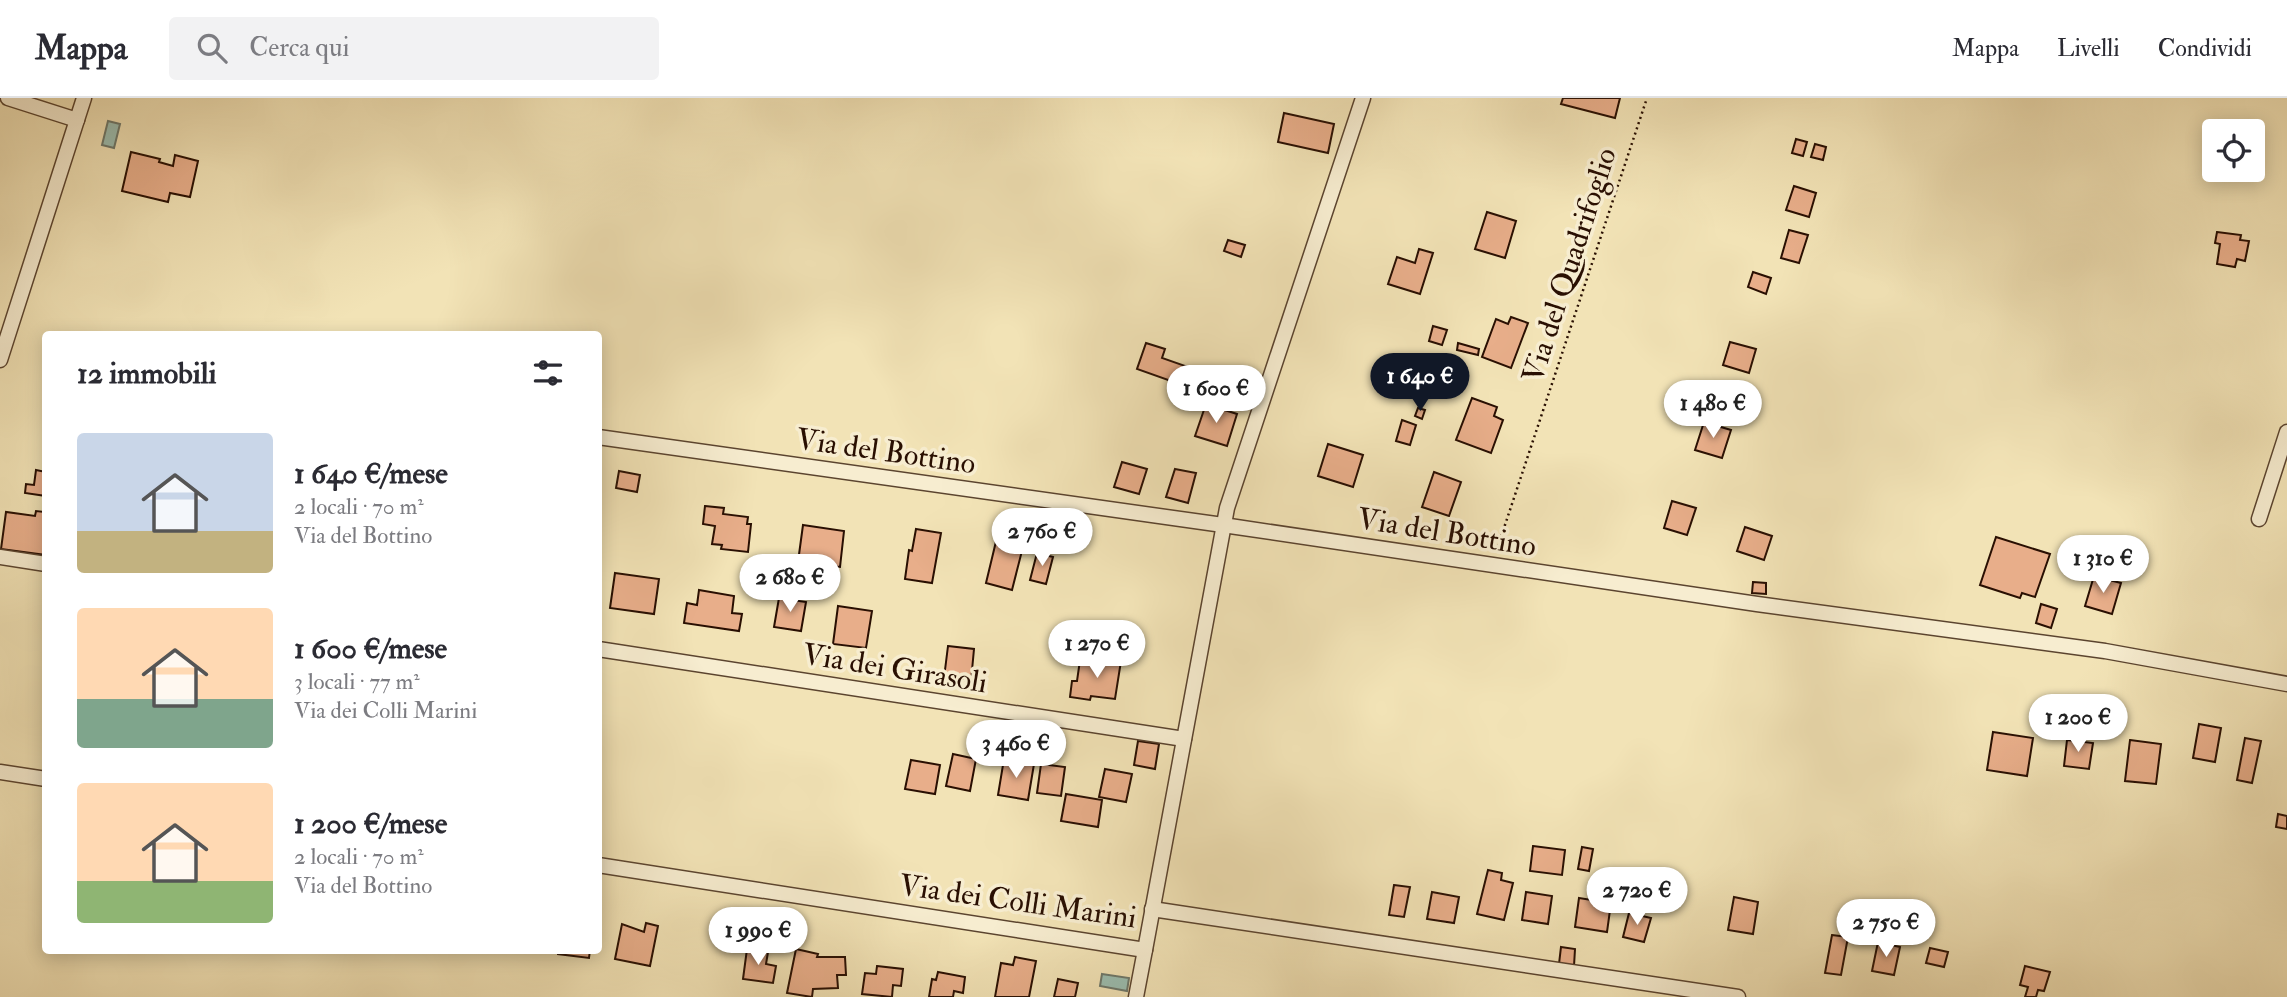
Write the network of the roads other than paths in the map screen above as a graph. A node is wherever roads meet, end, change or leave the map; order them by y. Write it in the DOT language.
graph roads {
  1 [pos="8,98"];
  2 [pos="84,98"];
  3 [pos="1363,98"];
  4 [pos="77,120"];
  5 [pos="0,360"];
  6 [pos="2287,432"];
  7 [pos="602,438"];
  8 [pos="2259,519"];
  9 [pos="1223,525"];
  10 [pos="0,557"];
  11 [pos="42,563"];
  12 [pos="602,650"];
  13 [pos="2287,684"];
  14 [pos="1184,739"];
  15 [pos="0,772"];
  16 [pos="42,778"];
  17 [pos="602,866"];
  18 [pos="1152,909"];
  19 [pos="1145,950"];
  20 [pos="1136,997"];
  21 [pos="1738,997"];
  1 -- 4 [label="street"];
  2 -- 4 [label="street"];
  3 -- 9 [label="street, Via dei Colli Marini"];
  4 -- 5 [label="street"];
  6 -- 8 [label="street"];
  7 -- 9 [label="street, Via del Bottino"];
  9 -- 13 [label="street, Via del Bottino"];
  9 -- 14 [label="street, Via dei Colli Marini"];
  10 -- 11 [label="street"];
  12 -- 14 [label="street, Via dei Girasoli"];
  14 -- 18 [label="street, Via dei Colli Marini"];
  15 -- 16 [label="street"];
  17 -- 19 [label="street, Via dei Colli Marini"];
  18 -- 19 [label="street, Via dei Colli Marini"];
  18 -- 21 [label="street"];
  19 -- 20 [label="street"];
}
